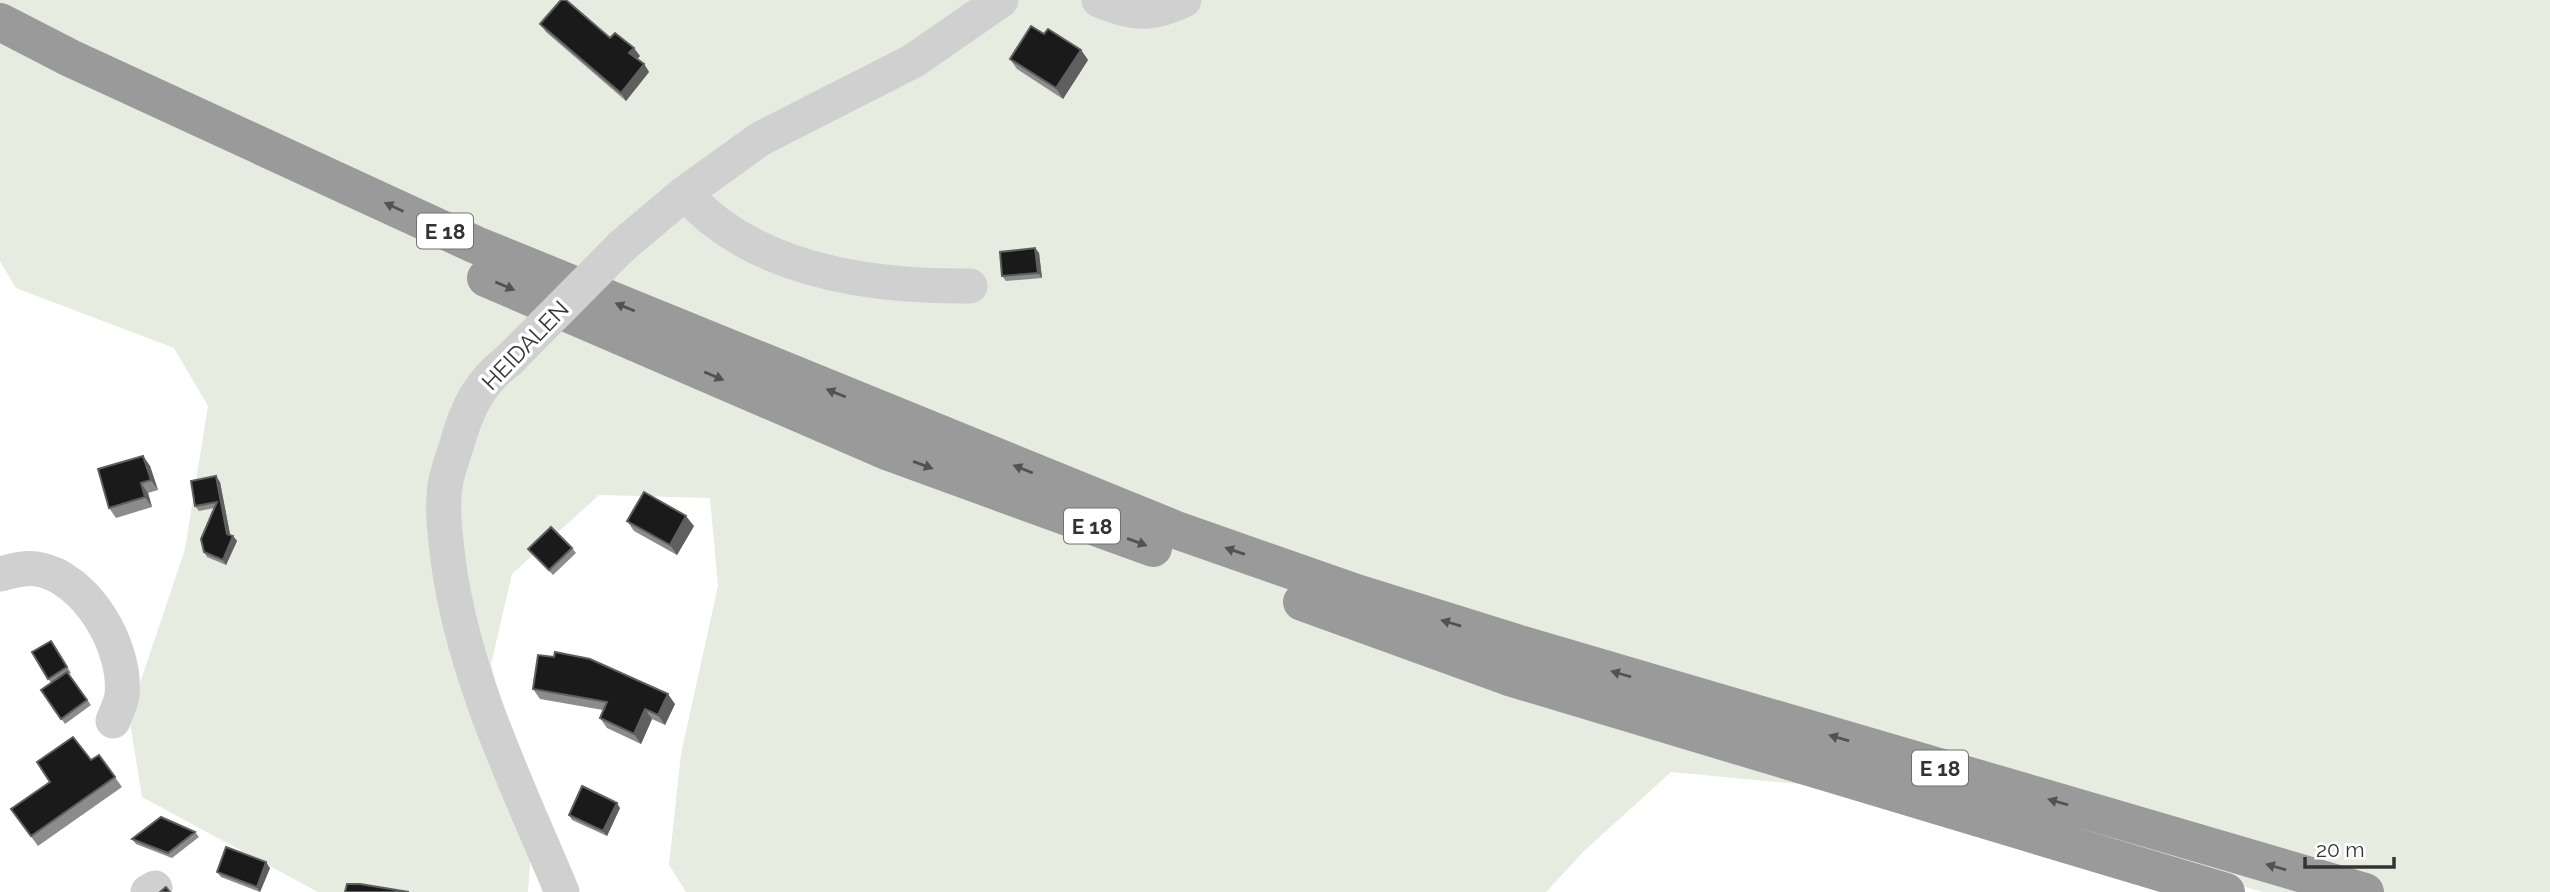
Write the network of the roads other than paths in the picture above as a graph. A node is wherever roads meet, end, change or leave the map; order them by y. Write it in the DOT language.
graph roads {
  1 [pos="1001,0"];
  2 [pos="1099,0"];
  3 [pos="1184,0"];
  4 [pos="0,22"];
  5 [pos="0,48"];
  6 [pos="685,193"];
  7 [pos="970,286"];
  8 [pos="0,574"];
  9 [pos="113,721"];
  10 [pos="562,892"];
  11 [pos="2226,892"];
  12 [pos="2365,892"];
  1 -- 6 [label="street, HEIDALEN"];
  2 -- 3 [label="street"];
  12 -- 4 [label="highway, E 18, one-way"];
  5 -- 11 [label="highway, E 18, one-way"];
  6 -- 7 [label="street"];
  6 -- 10 [label="street, HEIDALEN, bridge"];
  8 -- 9 [label="street"];
}
